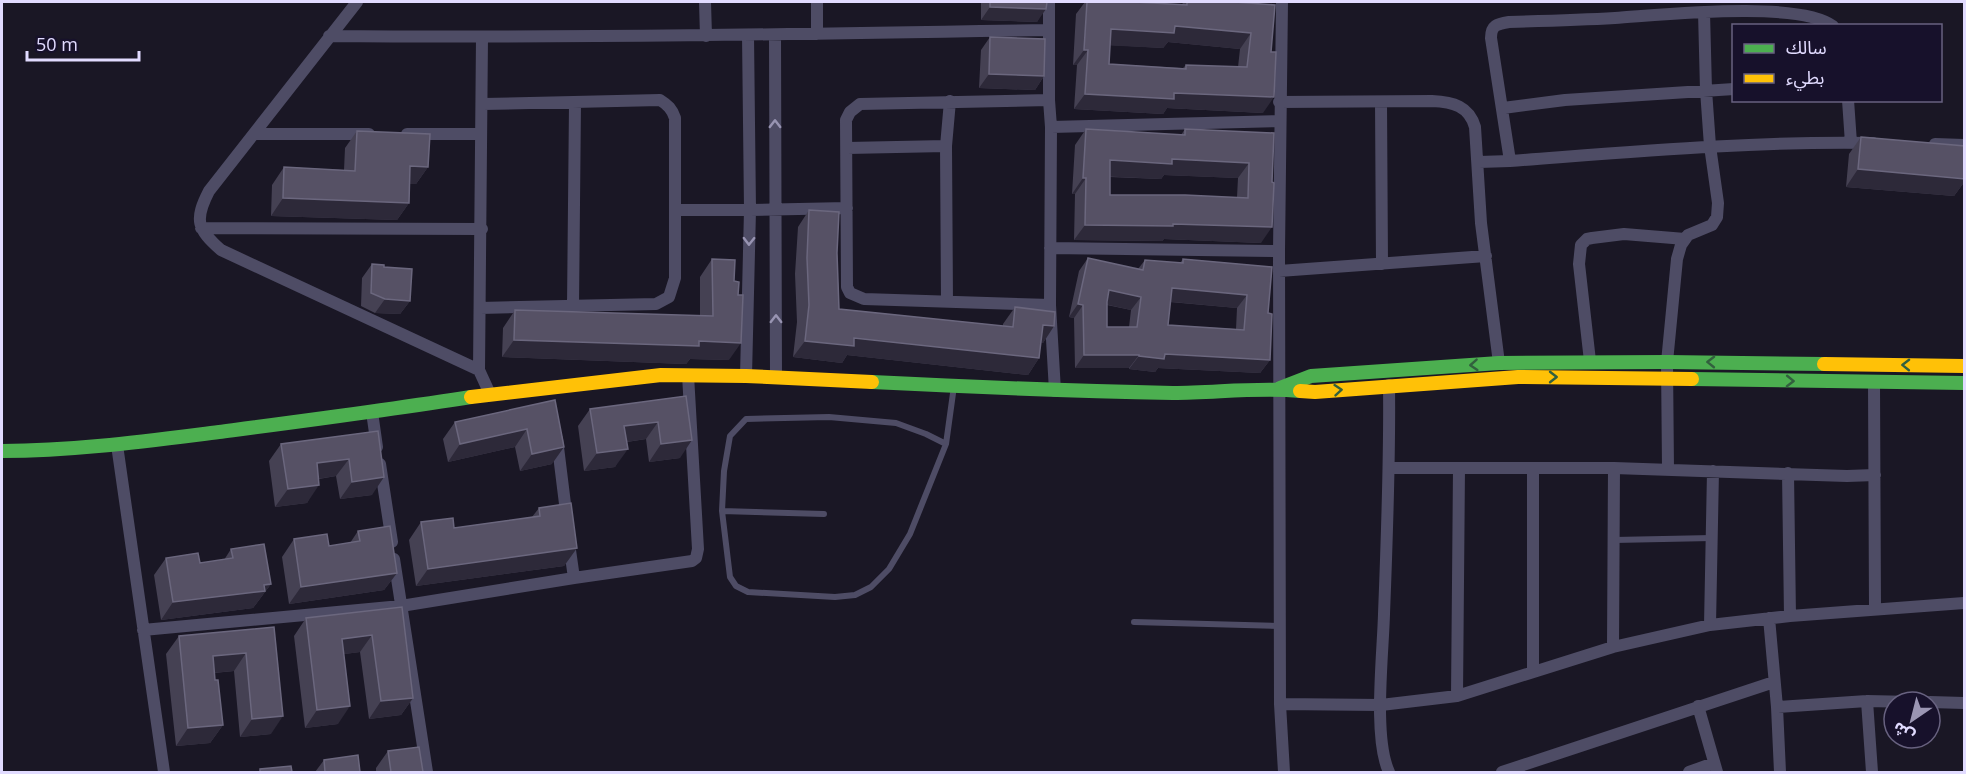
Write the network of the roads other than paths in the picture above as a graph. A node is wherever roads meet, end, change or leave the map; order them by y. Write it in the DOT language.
graph roads {
  1 [pos="357,2"];
  2 [pos="705,2"];
  3 [pos="817,2"];
  4 [pos="1049,2"];
  5 [pos="1282,2"];
  6 [pos="1741,6"];
  7 [pos="1704,12"];
  8 [pos="1830,24"];
  9 [pos="1049,30"];
  10 [pos="817,34"];
  11 [pos="748,35"];
  12 [pos="775,35"];
  13 [pos="329,36"];
  14 [pos="706,36"];
  15 [pos="482,37"];
  16 [pos="1732,89"];
  17 [pos="1706,90"];
  18 [pos="1049,100"];
  19 [pos="950,101"];
  20 [pos="1279,102"];
  21 [pos="1381,102"];
  22 [pos="1848,102"];
  23 [pos="575,103"];
  24 [pos="483,104"];
  25 [pos="1503,108"];
  26 [pos="1279,121"];
  27 [pos="1051,127"];
  28 [pos="255,134"];
  29 [pos="481,134"];
  30 [pos="1851,143"];
  31 [pos="1884,143"];
  32 [pos="1918,144"];
  33 [pos="1965,145"];
  34 [pos="946,146"];
  35 [pos="1710,146"];
  36 [pos="847,148"];
  37 [pos="1510,161"];
  38 [pos="1479,162"];
  39 [pos="847,208"];
  40 [pos="776,209"];
  41 [pos="676,210"];
  42 [pos="750,210"];
  43 [pos="201,228"];
  44 [pos="482,229"];
  45 [pos="1685,239"];
  46 [pos="1050,248"];
  47 [pos="1279,251"];
  48 [pos="1485,256"];
  49 [pos="1382,264"];
  50 [pos="1279,271"];
  51 [pos="947,302"];
  52 [pos="1050,305"];
  53 [pos="573,306"];
  54 [pos="480,308"];
  55 [pos="1590,361"];
  56 [pos="1667,362"];
  57 [pos="1499,363"];
  58 [pos="1965,366"];
  59 [pos="479,370"];
  60 [pos="688,375"];
  61 [pos="746,376"];
  62 [pos="776,378"];
  63 [pos="1668,378"];
  64 [pos="1874,382"];
  65 [pos="1965,383"];
  66 [pos="1389,385"];
  67 [pos="954,386"];
  68 [pos="1279,389"];
  69 [pos="1055,390"];
  70 [pos="490,394"];
  71 [pos="372,412"];
  72 [pos="555,422"];
  73 [pos="946,444"];
  74 [pos="117,445"];
  75 [pos="2,451"];
  76 [pos="1390,468"];
  77 [pos="1459,468"];
  78 [pos="1614,468"];
  79 [pos="1533,469"];
  80 [pos="1668,469"];
  81 [pos="1713,471"];
  82 [pos="1788,473"];
  83 [pos="1875,475"];
  84 [pos="722,511"];
  85 [pos="824,514"];
  86 [pos="1712,538"];
  87 [pos="1614,540"];
  88 [pos="574,578"];
  89 [pos="1965,603"];
  90 [pos="401,606"];
  91 [pos="1875,610"];
  92 [pos="1790,616"];
  93 [pos="1769,618"];
  94 [pos="1134,622"];
  95 [pos="1710,625"];
  96 [pos="1280,626"];
  97 [pos="143,630"];
  98 [pos="1613,647"];
  99 [pos="1533,670"];
  100 [pos="1774,682"];
  101 [pos="1456,696"];
  102 [pos="1867,701"];
  103 [pos="1882,701"];
  104 [pos="1942,702"];
  105 [pos="1965,703"];
  106 [pos="1280,704"];
  107 [pos="1381,705"];
  108 [pos="1698,706"];
  109 [pos="1777,707"];
  110 [pos="1716,768"];
  111 [pos="1521,769"];
  112 [pos="164,772"];
  113 [pos="427,772"];
  114 [pos="1284,772"];
  115 [pos="1389,772"];
  116 [pos="1502,772"];
  117 [pos="1689,772"];
  118 [pos="1780,772"];
  119 [pos="1872,772"];
  1 -- 13 [label="street"];
  2 -- 14 [label="street"];
  3 -- 10 [label="street"];
  4 -- 9 [label="street"];
  5 -- 20 [label="street"];
  6 -- 7 [label="street"];
  6 -- 8 [label="street"];
  7 -- 17 [label="street"];
  7 -- 25 [label="street"];
  9 -- 10 [label="street"];
  9 -- 18 [label="street"];
  10 -- 12 [label="street"];
  11 -- 12 [label="street"];
  11 -- 14 [label="street"];
  11 -- 42 [label="street"];
  40 -- 12 [label="street, one-way"];
  13 -- 15 [label="street"];
  13 -- 28 [label="street"];
  14 -- 15 [label="street"];
  15 -- 24 [label="street"];
  16 -- 17 [label="street"];
  17 -- 25 [label="street"];
  17 -- 35 [label="street"];
  18 -- 19 [label="street"];
  18 -- 27 [label="street"];
  19 -- 34 [label="street"];
  19 -- 36 [label="street"];
  20 -- 21 [label="street"];
  20 -- 26 [label="street"];
  21 -- 38 [label="street"];
  21 -- 49 [label="street"];
  22 -- 30 [label="street"];
  23 -- 24 [label="street"];
  23 -- 41 [label="street"];
  23 -- 53 [label="street"];
  24 -- 29 [label="street"];
  25 -- 37 [label="street"];
  26 -- 27 [label="street"];
  26 -- 47 [label="street"];
  27 -- 46 [label="street"];
  28 -- 29 [label="street"];
  28 -- 43 [label="street"];
  29 -- 44 [label="street"];
  30 -- 31 [label="street"];
  30 -- 35 [label="street"];
  32 -- 33 [label="street"];
  34 -- 36 [label="street"];
  34 -- 51 [label="street"];
  35 -- 37 [label="street"];
  35 -- 45 [label="street"];
  36 -- 39 [label="street"];
  37 -- 38 [label="street"];
  38 -- 48 [label="street"];
  39 -- 40 [label="street"];
  39 -- 51 [label="street"];
  40 -- 42 [label="street"];
  62 -- 40 [label="street, one-way"];
  41 -- 42 [label="street"];
  41 -- 53 [label="street"];
  42 -- 61 [label="street, one-way"];
  43 -- 44 [label="street"];
  43 -- 59 [label="street"];
  44 -- 54 [label="street"];
  45 -- 55 [label="street"];
  45 -- 56 [label="street"];
  46 -- 47 [label="street"];
  46 -- 52 [label="street"];
  47 -- 50 [label="street"];
  48 -- 49 [label="street"];
  48 -- 57 [label="street"];
  49 -- 50 [label="street"];
  50 -- 68 [label="street"];
  51 -- 52 [label="street"];
  52 -- 69 [label="street"];
  53 -- 54 [label="street"];
  54 -- 59 [label="street"];
  55 -- 56 [label="main road"];
  55 -- 57 [label="main road"];
  58 -- 56 [label="main road, one-way"];
  56 -- 63 [label="street"];
  57 -- 68 [label="main road, one-way"];
  59 -- 70 [label="street"];
  60 -- 61 [label="main road"];
  60 -- 70 [label="main road"];
  60 -- 88 [label="street"];
  61 -- 62 [label="main road"];
  62 -- 67 [label="main road"];
  63 -- 64 [label="main road, one-way"];
  66 -- 63 [label="main road, one-way"];
  63 -- 80 [label="street"];
  64 -- 65 [label="main road"];
  64 -- 83 [label="street"];
  68 -- 66 [label="main road, one-way"];
  66 -- 76 [label="street"];
  67 -- 69 [label="main road"];
  67 -- 73 [label="lane"];
  68 -- 69 [label="main road"];
  68 -- 96 [label="street"];
  70 -- 71 [label="main road"];
  71 -- 74 [label="main road"];
  71 -- 90 [label="street"];
  72 -- 88 [label="street"];
  73 -- 84 [label="lane"];
  73 -- 84 [label="lane"];
  74 -- 75 [label="main road"];
  74 -- 97 [label="street"];
  76 -- 77 [label="street"];
  76 -- 107 [label="street"];
  77 -- 79 [label="street"];
  77 -- 101 [label="street"];
  78 -- 79 [label="street"];
  78 -- 80 [label="street"];
  78 -- 87 [label="street"];
  79 -- 99 [label="street"];
  80 -- 81 [label="street"];
  81 -- 82 [label="street"];
  81 -- 86 [label="street"];
  82 -- 83 [label="street"];
  82 -- 92 [label="street"];
  83 -- 91 [label="street"];
  84 -- 85 [label="lane"];
  86 -- 87 [label="lane"];
  86 -- 95 [label="street"];
  87 -- 98 [label="street"];
  88 -- 90 [label="street"];
  89 -- 91 [label="street"];
  90 -- 97 [label="street"];
  90 -- 113 [label="street"];
  91 -- 92 [label="street"];
  92 -- 93 [label="street"];
  93 -- 95 [label="street"];
  93 -- 100 [label="street"];
  94 -- 96 [label="lane"];
  95 -- 98 [label="street"];
  96 -- 106 [label="street"];
  97 -- 112 [label="street"];
  98 -- 99 [label="street"];
  99 -- 101 [label="street"];
  100 -- 108 [label="street"];
  100 -- 109 [label="street"];
  101 -- 107 [label="street"];
  102 -- 103 [label="street"];
  102 -- 109 [label="street"];
  102 -- 119 [label="street"];
  104 -- 105 [label="street"];
  106 -- 107 [label="street"];
  106 -- 114 [label="street"];
  107 -- 115 [label="street"];
  108 -- 110 [label="street"];
  108 -- 111 [label="street"];
  109 -- 118 [label="street"];
  110 -- 117 [label="street"];
  111 -- 116 [label="street"];
}
